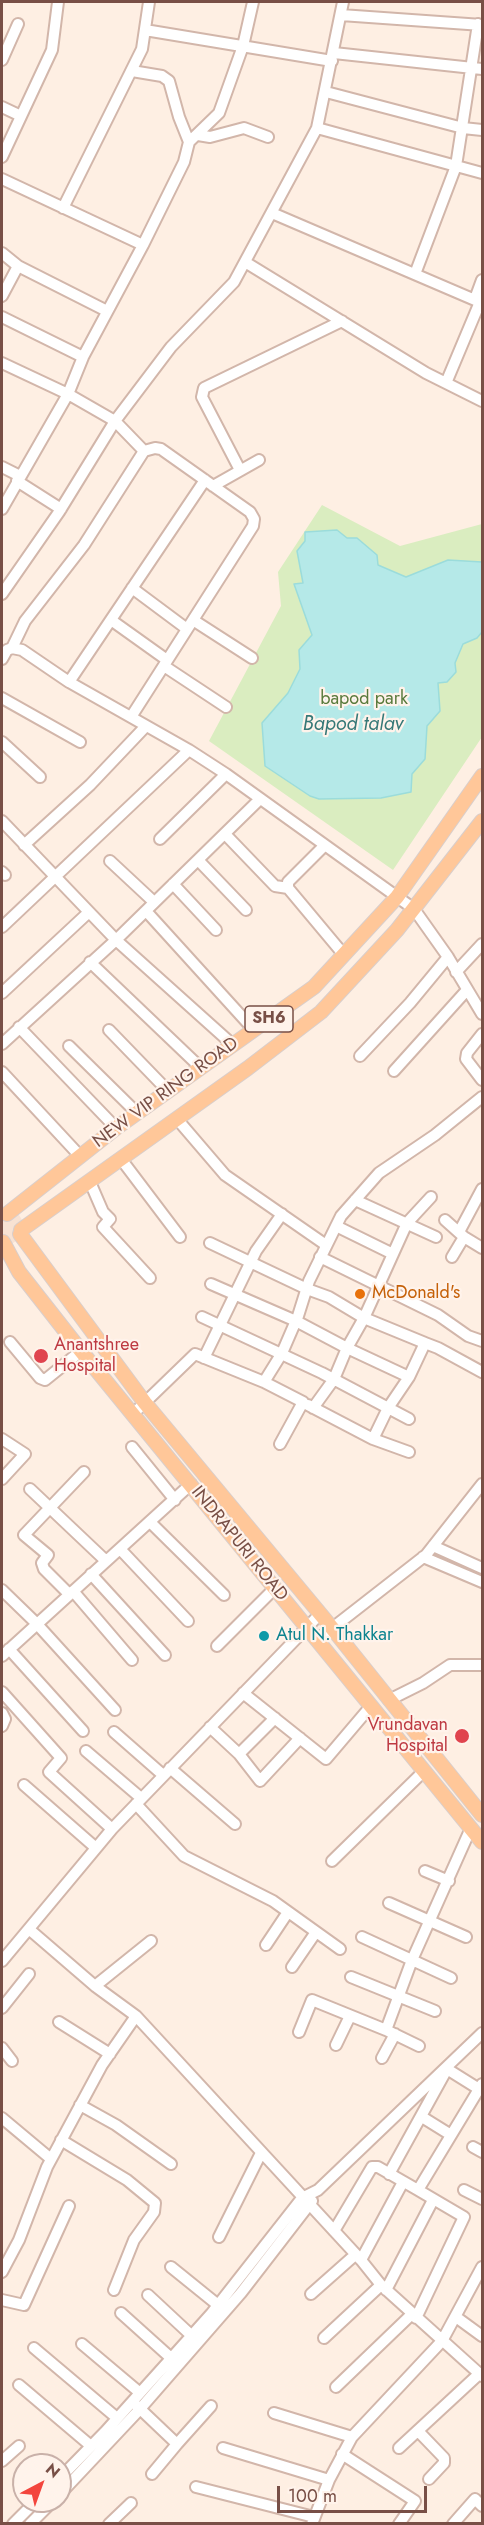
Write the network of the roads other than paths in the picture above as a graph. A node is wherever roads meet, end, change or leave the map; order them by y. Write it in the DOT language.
graph roads {
  1 [pos="58,2"];
  2 [pos="149,2"];
  3 [pos="253,2"];
  4 [pos="343,2"];
  5 [pos="340,15"];
  6 [pos="18,24"];
  7 [pos="480,25"];
  8 [pos="145,30"];
  9 [pos="243,46"];
  10 [pos="333,57"];
  11 [pos="2,60"];
  12 [pos="470,68"];
  13 [pos="483,69"];
  14 [pos="132,70"];
  15 [pos="326,92"];
  16 [pos="2,107"];
  17 [pos="21,116"];
  18 [pos="317,128"];
  19 [pos="463,128"];
  20 [pos="483,130"];
  21 [pos="198,135"];
  22 [pos="268,137"];
  23 [pos="189,142"];
  24 [pos="2,157"];
  25 [pos="456,166"];
  26 [pos="483,173"];
  27 [pos="2,179"];
  28 [pos="63,208"];
  29 [pos="272,213"];
  30 [pos="143,245"];
  31 [pos="2,253"];
  32 [pos="245,262"];
  33 [pos="18,266"];
  34 [pos="415,274"];
  35 [pos="483,280"];
  36 [pos="2,296"];
  37 [pos="479,301"];
  38 [pos="107,310"];
  39 [pos="2,317"];
  40 [pos="342,321"];
  41 [pos="83,357"];
  42 [pos="2,363"];
  43 [pos="446,383"];
  44 [pos="68,394"];
  45 [pos="483,401"];
  46 [pos="115,421"];
  47 [pos="144,451"];
  48 [pos="259,460"];
  49 [pos="2,467"];
  50 [pos="240,470"];
  51 [pos="18,478"];
  52 [pos="209,483"];
  53 [pos="2,509"];
  54 [pos="61,509"];
  55 [pos="132,588"];
  56 [pos="2,594"];
  57 [pos="111,620"];
  58 [pos="190,625"];
  59 [pos="12,648"];
  60 [pos="252,658"];
  61 [pos="2,659"];
  62 [pos="166,663"];
  63 [pos="69,682"];
  64 [pos="2,698"];
  65 [pos="226,706"];
  66 [pos="131,717"];
  67 [pos="146,726"];
  68 [pos="2,742"];
  69 [pos="80,742"];
  70 [pos="189,750"];
  71 [pos="226,774"];
  72 [pos="483,776"];
  73 [pos="40,777"];
  74 [pos="259,800"];
  75 [pos="2,821"];
  76 [pos="483,821"];
  77 [pos="225,834"];
  78 [pos="160,839"];
  79 [pos="24,845"];
  80 [pos="324,846"];
  81 [pos="198,860"];
  82 [pos="110,861"];
  83 [pos="56,877"];
  84 [pos="173,884"];
  85 [pos="288,888"];
  86 [pos="397,897"];
  87 [pos="150,907"];
  88 [pos="414,909"];
  89 [pos="246,910"];
  90 [pos="89,912"];
  91 [pos="2,927"];
  92 [pos="216,930"];
  93 [pos="116,940"];
  94 [pos="483,944"];
  95 [pos="344,955"];
  96 [pos="448,957"];
  97 [pos="90,962"];
  98 [pos="456,972"];
  99 [pos="467,990"];
  100 [pos="2,993"];
  101 [pos="480,1005"];
  102 [pos="19,1028"];
  103 [pos="109,1030"];
  104 [pos="254,1030"];
  105 [pos="483,1034"];
  106 [pos="2,1044"];
  107 [pos="233,1045"];
  108 [pos="69,1046"];
  109 [pos="360,1056"];
  110 [pos="201,1068"];
  111 [pos="393,1071"];
  112 [pos="2,1072"];
  113 [pos="483,1080"];
  114 [pos="168,1091"];
  115 [pos="483,1097"];
  116 [pos="137,1113"];
  117 [pos="177,1119"];
  118 [pos="116,1128"];
  119 [pos="80,1156"];
  120 [pos="121,1159"];
  121 [pos="90,1182"];
  122 [pos="483,1189"];
  123 [pos="431,1197"];
  124 [pos="355,1200"];
  125 [pos="3,1214"];
  126 [pos="282,1214"];
  127 [pos="445,1220"];
  128 [pos="407,1223"];
  129 [pos="336,1226"];
  130 [pos="21,1232"];
  131 [pos="461,1235"];
  132 [pos="180,1237"];
  133 [pos="436,1237"];
  134 [pos="2,1241"];
  135 [pos="210,1244"];
  136 [pos="326,1245"];
  137 [pos="483,1248"];
  138 [pos="393,1254"];
  139 [pos="320,1257"];
  140 [pos="452,1257"];
  141 [pos="250,1263"];
  142 [pos="150,1278"];
  143 [pos="210,1284"];
  144 [pos="378,1286"];
  145 [pos="307,1289"];
  146 [pos="235,1294"];
  147 [pos="202,1317"];
  148 [pos="364,1318"];
  149 [pos="296,1321"];
  150 [pos="220,1326"];
  151 [pos="483,1341"];
  152 [pos="10,1342"];
  153 [pos="425,1343"];
  154 [pos="347,1347"];
  155 [pos="81,1351"];
  156 [pos="282,1353"];
  157 [pos="204,1358"];
  158 [pos="483,1372"];
  159 [pos="408,1377"];
  160 [pos="334,1379"];
  161 [pos="264,1382"];
  162 [pos="145,1403"];
  163 [pos="308,1405"];
  164 [pos="388,1408"];
  165 [pos="133,1414"];
  166 [pos="409,1419"];
  167 [pos="2,1439"];
  168 [pos="373,1439"];
  169 [pos="280,1444"];
  170 [pos="132,1447"];
  171 [pos="409,1452"];
  172 [pos="84,1472"];
  173 [pos="2,1479"];
  174 [pos="191,1484"];
  175 [pos="483,1484"];
  176 [pos="30,1489"];
  177 [pos="175,1500"];
  178 [pos="49,1507"];
  179 [pos="150,1522"];
  180 [pos="433,1546"];
  181 [pos="120,1549"];
  182 [pos="423,1557"];
  183 [pos="106,1561"];
  184 [pos="483,1568"];
  185 [pos="91,1574"];
  186 [pos="483,1582"];
  187 [pos="275,1588"];
  188 [pos="2,1590"];
  189 [pos="71,1592"];
  190 [pos="224,1595"];
  191 [pos="320,1614"];
  192 [pos="188,1621"];
  193 [pos="36,1623"];
  194 [pos="306,1627"];
  195 [pos="332,1628"];
  196 [pos="317,1640"];
  197 [pos="217,1647"];
  198 [pos="5,1653"];
  199 [pos="165,1655"];
  200 [pos="132,1660"];
  201 [pos="483,1665"];
  202 [pos="2,1692"];
  203 [pos="243,1693"];
  204 [pos="389,1700"];
  205 [pos="371,1706"];
  206 [pos="115,1710"];
  207 [pos="2,1713"];
  208 [pos="275,1718"];
  209 [pos="2,1726"];
  210 [pos="210,1727"];
  211 [pos="83,1731"];
  212 [pos="114,1732"];
  213 [pos="300,1738"];
  214 [pos="86,1751"];
  215 [pos="239,1754"];
  216 [pos="424,1771"];
  217 [pos="167,1772"];
  218 [pos="24,1785"];
  219 [pos="138,1801"];
  220 [pos="483,1815"];
  221 [pos="235,1824"];
  222 [pos="112,1828"];
  223 [pos="471,1828"];
  224 [pos="483,1842"];
  225 [pos="96,1848"];
  226 [pos="332,1861"];
  227 [pos="425,1870"];
  228 [pos="449,1881"];
  229 [pos="389,1903"];
  230 [pos="288,1912"];
  231 [pos="430,1921"];
  232 [pos="30,1929"];
  233 [pos="316,1932"];
  234 [pos="362,1937"];
  235 [pos="466,1937"];
  236 [pos="151,1941"];
  237 [pos="266,1945"];
  238 [pos="340,1949"];
  239 [pos="412,1960"];
  240 [pos="2,1961"];
  241 [pos="292,1967"];
  242 [pos="29,1974"];
  243 [pos="351,1977"];
  244 [pos="451,1978"];
  245 [pos="95,1986"];
  246 [pos="399,1995"];
  247 [pos="2,2008"];
  248 [pos="435,2011"];
  249 [pos="136,2016"];
  250 [pos="350,2016"];
  251 [pos="59,2022"];
  252 [pos="299,2032"];
  253 [pos="391,2032"];
  254 [pos="483,2033"];
  255 [pos="336,2045"];
  256 [pos="419,2046"];
  257 [pos="2,2048"];
  258 [pos="110,2054"];
  259 [pos="382,2058"];
  260 [pos="12,2061"];
  261 [pos="447,2069"];
  262 [pos="481,2086"];
  263 [pos="80,2105"];
  264 [pos="422,2117"];
  265 [pos="2,2118"];
  266 [pos="451,2134"];
  267 [pos="61,2140"];
  268 [pos="261,2152"];
  269 [pos="51,2159"];
  270 [pos="171,2164"];
  271 [pos="389,2174"];
  272 [pos="403,2182"];
  273 [pos="318,2190"];
  274 [pos="417,2190"];
  275 [pos="464,2190"];
  276 [pos="302,2198"];
  277 [pos="483,2199"];
  278 [pos="433,2200"];
  279 [pos="69,2206"];
  280 [pos="310,2207"];
  281 [pos="334,2231"];
  282 [pos="219,2237"];
  283 [pos="358,2257"];
  284 [pos="171,2267"];
  285 [pos="483,2267"];
  286 [pos="2,2272"];
  287 [pos="479,2282"];
  288 [pos="383,2287"];
  289 [pos="114,2290"];
  290 [pos="311,2294"];
  291 [pos="148,2295"];
  292 [pos="2,2300"];
  293 [pos="218,2305"];
  294 [pos="121,2313"];
  295 [pos="414,2316"];
  296 [pos="456,2317"];
  297 [pos="192,2336"];
  298 [pos="483,2336"];
  299 [pos="324,2338"];
  300 [pos="442,2342"];
  301 [pos="82,2344"];
  302 [pos="34,2348"];
  303 [pos="171,2358"];
  304 [pos="481,2375"];
  305 [pos="19,2385"];
  306 [pos="336,2387"];
  307 [pos="135,2396"];
  308 [pos="212,2406"];
  309 [pos="140,2409"];
  310 [pos="274,2413"];
  311 [pos="117,2418"];
  312 [pos="418,2431"];
  313 [pos="352,2437"];
  314 [pos="177,2444"];
  315 [pos="19,2446"];
  316 [pos="91,2446"];
  317 [pos="223,2448"];
  318 [pos="399,2448"];
  319 [pos="342,2454"];
  320 [pos="3,2458"];
  321 [pos="72,2466"];
  322 [pos="152,2474"];
  323 [pos="429,2479"];
  324 [pos="329,2480"];
  325 [pos="72,2481"];
  326 [pos="196,2487"];
  327 [pos="131,2503"];
  328 [pos="483,2506"];
  329 [pos="313,2520"];
  330 [pos="109,2523"];
  331 [pos="399,2523"];
  332 [pos="453,2523"];
  1 -- 17 [label="street"];
  2 -- 8 [label="street"];
  3 -- 9 [label="street"];
  4 -- 5 [label="street"];
  5 -- 7 [label="street"];
  5 -- 10 [label="street"];
  6 -- 11 [label="street"];
  7 -- 12 [label="street"];
  8 -- 9 [label="street"];
  8 -- 14 [label="street"];
  9 -- 10 [label="street"];
  9 -- 21 [label="street"];
  10 -- 12 [label="street"];
  10 -- 15 [label="street"];
  12 -- 13 [label="street"];
  12 -- 19 [label="street"];
  14 -- 23 [label="street"];
  14 -- 28 [label="street"];
  15 -- 18 [label="street"];
  15 -- 19 [label="street"];
  16 -- 17 [label="street"];
  17 -- 24 [label="street"];
  18 -- 25 [label="street"];
  18 -- 29 [label="street"];
  19 -- 20 [label="street"];
  19 -- 25 [label="street"];
  21 -- 22 [label="street"];
  21 -- 23 [label="street"];
  23 -- 30 [label="street"];
  25 -- 26 [label="street"];
  25 -- 34 [label="street"];
  27 -- 28 [label="street"];
  28 -- 30 [label="street"];
  29 -- 32 [label="street"];
  29 -- 34 [label="street"];
  30 -- 38 [label="street"];
  31 -- 33 [label="street"];
  32 -- 40 [label="street"];
  32 -- 46 [label="street"];
  33 -- 36 [label="street"];
  33 -- 38 [label="street"];
  34 -- 37 [label="street"];
  35 -- 37 [label="street"];
  37 -- 43 [label="street"];
  38 -- 41 [label="street"];
  39 -- 41 [label="street"];
  40 -- 43 [label="street"];
  40 -- 50 [label="street"];
  41 -- 44 [label="street"];
  42 -- 44 [label="street"];
  43 -- 45 [label="street"];
  44 -- 46 [label="street"];
  44 -- 51 [label="street"];
  46 -- 47 [label="street"];
  46 -- 54 [label="street"];
  47 -- 52 [label="street"];
  47 -- 59 [label="street"];
  48 -- 50 [label="street"];
  49 -- 51 [label="street"];
  50 -- 52 [label="street"];
  51 -- 53 [label="street"];
  51 -- 54 [label="street"];
  52 -- 55 [label="street"];
  52 -- 58 [label="street"];
  54 -- 56 [label="street"];
  55 -- 57 [label="street"];
  55 -- 58 [label="street"];
  57 -- 62 [label="street"];
  57 -- 63 [label="street"];
  58 -- 60 [label="street"];
  58 -- 62 [label="street"];
  59 -- 61 [label="street"];
  59 -- 63 [label="street"];
  62 -- 65 [label="street"];
  62 -- 66 [label="street"];
  63 -- 66 [label="street"];
  64 -- 69 [label="street"];
  66 -- 67 [label="street"];
  67 -- 70 [label="street"];
  67 -- 79 [label="street"];
  68 -- 73 [label="street"];
  70 -- 71 [label="street"];
  70 -- 83 [label="street"];
  71 -- 74 [label="street"];
  71 -- 78 [label="street"];
  72 -- 86 [label="main road, NEW VIP RING ROAD / SH6"];
  74 -- 77 [label="street"];
  74 -- 80 [label="street"];
  75 -- 79 [label="street"];
  76 -- 88 [label="main road, NEW VIP RING ROAD"];
  77 -- 81 [label="street"];
  77 -- 85 [label="street"];
  79 -- 83 [label="street"];
  80 -- 85 [label="street"];
  80 -- 86 [label="street"];
  81 -- 84 [label="street"];
  81 -- 89 [label="street"];
  82 -- 87 [label="street"];
  83 -- 90 [label="street"];
  83 -- 91 [label="street"];
  84 -- 87 [label="street"];
  84 -- 92 [label="street"];
  85 -- 95 [label="street"];
  86 -- 88 [label="street"];
  86 -- 95 [label="main road, NEW VIP RING ROAD / SH6"];
  87 -- 93 [label="street"];
  87 -- 104 [label="street"];
  88 -- 96 [label="street"];
  88 -- 117 [label="main road, NEW VIP RING ROAD"];
  90 -- 93 [label="street"];
  90 -- 100 [label="street"];
  93 -- 97 [label="street"];
  93 -- 107 [label="street"];
  94 -- 98 [label="street"];
  95 -- 104 [label="main road, NEW VIP RING ROAD / SH6"];
  96 -- 98 [label="street"];
  96 -- 109 [label="street"];
  97 -- 102 [label="street"];
  97 -- 110 [label="street"];
  98 -- 99 [label="street"];
  99 -- 101 [label="street"];
  99 -- 111 [label="street"];
  102 -- 106 [label="street"];
  102 -- 118 [label="street"];
  103 -- 114 [label="street"];
  104 -- 107 [label="main road, NEW VIP RING ROAD / SH6"];
  105 -- 113 [label="street"];
  107 -- 110 [label="main road, NEW VIP RING ROAD / SH6"];
  108 -- 116 [label="street"];
  110 -- 114 [label="main road, NEW VIP RING ROAD / SH6"];
  112 -- 119 [label="street"];
  114 -- 116 [label="main road, NEW VIP RING ROAD / SH6"];
  115 -- 124 [label="street"];
  116 -- 118 [label="main road, NEW VIP RING ROAD / SH6"];
  117 -- 120 [label="main road, NEW VIP RING ROAD"];
  117 -- 126 [label="street"];
  118 -- 119 [label="main road, NEW VIP RING ROAD / SH6"];
  119 -- 125 [label="main road, NEW VIP RING ROAD / SH6"];
  120 -- 121 [label="main road, NEW VIP RING ROAD"];
  120 -- 132 [label="street"];
  121 -- 130 [label="main road, NEW VIP RING ROAD"];
  121 -- 142 [label="street"];
  122 -- 131 [label="street"];
  123 -- 128 [label="street"];
  124 -- 128 [label="street"];
  124 -- 129 [label="street"];
  125 -- 130 [label="main road, INDRAPURI ROAD"];
  126 -- 136 [label="street"];
  126 -- 141 [label="street"];
  127 -- 131 [label="street"];
  128 -- 133 [label="street"];
  128 -- 138 [label="street"];
  129 -- 136 [label="street"];
  129 -- 138 [label="street"];
  130 -- 134 [label="main road, NEW VIP RING ROAD"];
  130 -- 162 [label="main road, INDRAPURI ROAD"];
  131 -- 137 [label="street"];
  131 -- 140 [label="street"];
  134 -- 155 [label="main road, INDRAPURI ROAD"];
  135 -- 141 [label="street"];
  136 -- 139 [label="street"];
  138 -- 144 [label="street"];
  139 -- 144 [label="street"];
  139 -- 145 [label="street"];
  141 -- 145 [label="street"];
  141 -- 146 [label="street"];
  143 -- 146 [label="street"];
  144 -- 148 [label="street"];
  144 -- 151 [label="street"];
  145 -- 148 [label="street"];
  145 -- 149 [label="street"];
  146 -- 149 [label="street"];
  146 -- 150 [label="street"];
  147 -- 150 [label="street"];
  148 -- 153 [label="street"];
  148 -- 154 [label="street"];
  149 -- 154 [label="street"];
  149 -- 156 [label="street"];
  150 -- 156 [label="street"];
  150 -- 157 [label="street"];
  152 -- 155 [label="street"];
  153 -- 158 [label="street"];
  153 -- 159 [label="street"];
  154 -- 159 [label="street"];
  154 -- 160 [label="street"];
  155 -- 165 [label="main road, INDRAPURI ROAD"];
  156 -- 160 [label="street"];
  156 -- 161 [label="street"];
  157 -- 161 [label="street"];
  157 -- 162 [label="street"];
  159 -- 164 [label="street"];
  160 -- 163 [label="street"];
  160 -- 164 [label="street"];
  161 -- 163 [label="street"];
  162 -- 165 [label="street"];
  162 -- 191 [label="main road, INDRAPURI ROAD"];
  163 -- 168 [label="street"];
  163 -- 169 [label="street"];
  164 -- 166 [label="street"];
  164 -- 168 [label="street"];
  165 -- 174 [label="main road, INDRAPURI ROAD"];
  167 -- 173 [label="street"];
  168 -- 171 [label="street"];
  170 -- 177 [label="street"];
  172 -- 178 [label="street"];
  174 -- 177 [label="street"];
  174 -- 187 [label="main road, INDRAPURI ROAD"];
  175 -- 180 [label="street"];
  176 -- 178 [label="street"];
  177 -- 179 [label="street"];
  178 -- 183 [label="street"];
  178 -- 189 [label="street"];
  179 -- 181 [label="street"];
  179 -- 190 [label="street"];
  180 -- 182 [label="street"];
  180 -- 184 [label="street"];
  181 -- 183 [label="street"];
  181 -- 192 [label="street"];
  182 -- 186 [label="street"];
  182 -- 195 [label="street"];
  183 -- 185 [label="street"];
  185 -- 189 [label="street"];
  185 -- 199 [label="street"];
  187 -- 194 [label="main road, INDRAPURI ROAD"];
  187 -- 197 [label="street"];
  188 -- 193 [label="street"];
  189 -- 193 [label="street"];
  189 -- 200 [label="street"];
  191 -- 194 [label="street"];
  191 -- 195 [label="main road, INDRAPURI ROAD"];
  193 -- 198 [label="street"];
  193 -- 206 [label="street"];
  194 -- 196 [label="main road, INDRAPURI ROAD"];
  194 -- 203 [label="street"];
  195 -- 196 [label="street"];
  195 -- 204 [label="main road, INDRAPURI ROAD"];
  196 -- 205 [label="main road, INDRAPURI ROAD"];
  198 -- 211 [label="street"];
  201 -- 204 [label="street"];
  202 -- 222 [label="street"];
  203 -- 208 [label="street"];
  203 -- 210 [label="street"];
  204 -- 220 [label="main road, INDRAPURI ROAD"];
  205 -- 213 [label="street"];
  205 -- 216 [label="main road, INDRAPURI ROAD"];
  207 -- 209 [label="street"];
  208 -- 213 [label="street"];
  208 -- 215 [label="street"];
  210 -- 215 [label="street"];
  210 -- 217 [label="street"];
  212 -- 217 [label="street"];
  213 -- 215 [label="street"];
  214 -- 219 [label="street"];
  216 -- 223 [label="main road, INDRAPURI ROAD"];
  216 -- 226 [label="street"];
  217 -- 219 [label="street"];
  217 -- 221 [label="street"];
  218 -- 225 [label="street"];
  219 -- 222 [label="street"];
  219 -- 230 [label="street"];
  222 -- 225 [label="street"];
  223 -- 224 [label="main road, INDRAPURI ROAD"];
  223 -- 228 [label="street"];
  225 -- 232 [label="street"];
  227 -- 228 [label="street"];
  228 -- 231 [label="street"];
  229 -- 231 [label="street"];
  230 -- 233 [label="street"];
  230 -- 237 [label="street"];
  231 -- 235 [label="street"];
  231 -- 239 [label="street"];
  232 -- 240 [label="street"];
  232 -- 245 [label="street"];
  233 -- 238 [label="street"];
  233 -- 241 [label="street"];
  234 -- 239 [label="street"];
  236 -- 245 [label="street"];
  239 -- 244 [label="street"];
  239 -- 246 [label="street"];
  242 -- 247 [label="street"];
  243 -- 246 [label="street"];
  245 -- 249 [label="street"];
  246 -- 248 [label="street"];
  246 -- 253 [label="street"];
  249 -- 258 [label="street"];
  249 -- 268 [label="street"];
  250 -- 252 [label="street"];
  250 -- 253 [label="street"];
  250 -- 255 [label="street"];
  251 -- 258 [label="street"];
  253 -- 256 [label="street"];
  253 -- 259 [label="street"];
  254 -- 261 [label="street"];
  257 -- 260 [label="street"];
  258 -- 263 [label="street"];
  261 -- 262 [label="street"];
  261 -- 264 [label="street"];
  261 -- 273 [label="street"];
  262 -- 266 [label="street"];
  263 -- 267 [label="street"];
  263 -- 270 [label="street"];
  264 -- 266 [label="street"];
  264 -- 271 [label="street"];
  265 -- 269 [label="street"];
  266 -- 274 [label="street"];
  267 -- 269 [label="street"];
  267 -- 289 [label="street"];
  268 -- 276 [label="street"];
  268 -- 282 [label="street"];
  269 -- 286 [label="street"];
  271 -- 272 [label="street"];
  271 -- 281 [label="street"];
  272 -- 274 [label="street"];
  272 -- 283 [label="street"];
  273 -- 276 [label="street"];
  273 -- 280 [label="street"];
  274 -- 278 [label="street"];
  275 -- 277 [label="street"];
  276 -- 280 [label="street"];
  276 -- 293 [label="street"];
  278 -- 288 [label="street"];
  278 -- 295 [label="street"];
  279 -- 292 [label="street"];
  280 -- 281 [label="street"];
  280 -- 309 [label="street"];
  281 -- 283 [label="street"];
  283 -- 288 [label="street"];
  283 -- 290 [label="street"];
  284 -- 293 [label="street"];
  285 -- 287 [label="street"];
  287 -- 296 [label="street"];
  288 -- 295 [label="street"];
  288 -- 299 [label="street"];
  291 -- 297 [label="street"];
  293 -- 297 [label="street"];
  294 -- 303 [label="street"];
  295 -- 300 [label="street"];
  295 -- 306 [label="street"];
  296 -- 298 [label="street"];
  296 -- 300 [label="street"];
  297 -- 303 [label="street"];
  300 -- 304 [label="street"];
  300 -- 313 [label="street"];
  301 -- 307 [label="street"];
  302 -- 311 [label="street"];
  303 -- 307 [label="street"];
  304 -- 312 [label="street"];
  305 -- 316 [label="street"];
  307 -- 309 [label="street"];
  307 -- 311 [label="street"];
  308 -- 314 [label="street"];
  309 -- 314 [label="street"];
  309 -- 325 [label="street"];
  310 -- 313 [label="street"];
  311 -- 316 [label="street"];
  312 -- 318 [label="street"];
  312 -- 323 [label="street"];
  313 -- 319 [label="street"];
  314 -- 322 [label="street"];
  315 -- 320 [label="street"];
  316 -- 321 [label="street"];
  317 -- 324 [label="street"];
  319 -- 324 [label="street"];
  319 -- 331 [label="street"];
  324 -- 329 [label="street"];
  326 -- 329 [label="street"];
  327 -- 330 [label="street"];
  328 -- 332 [label="street"];
}
